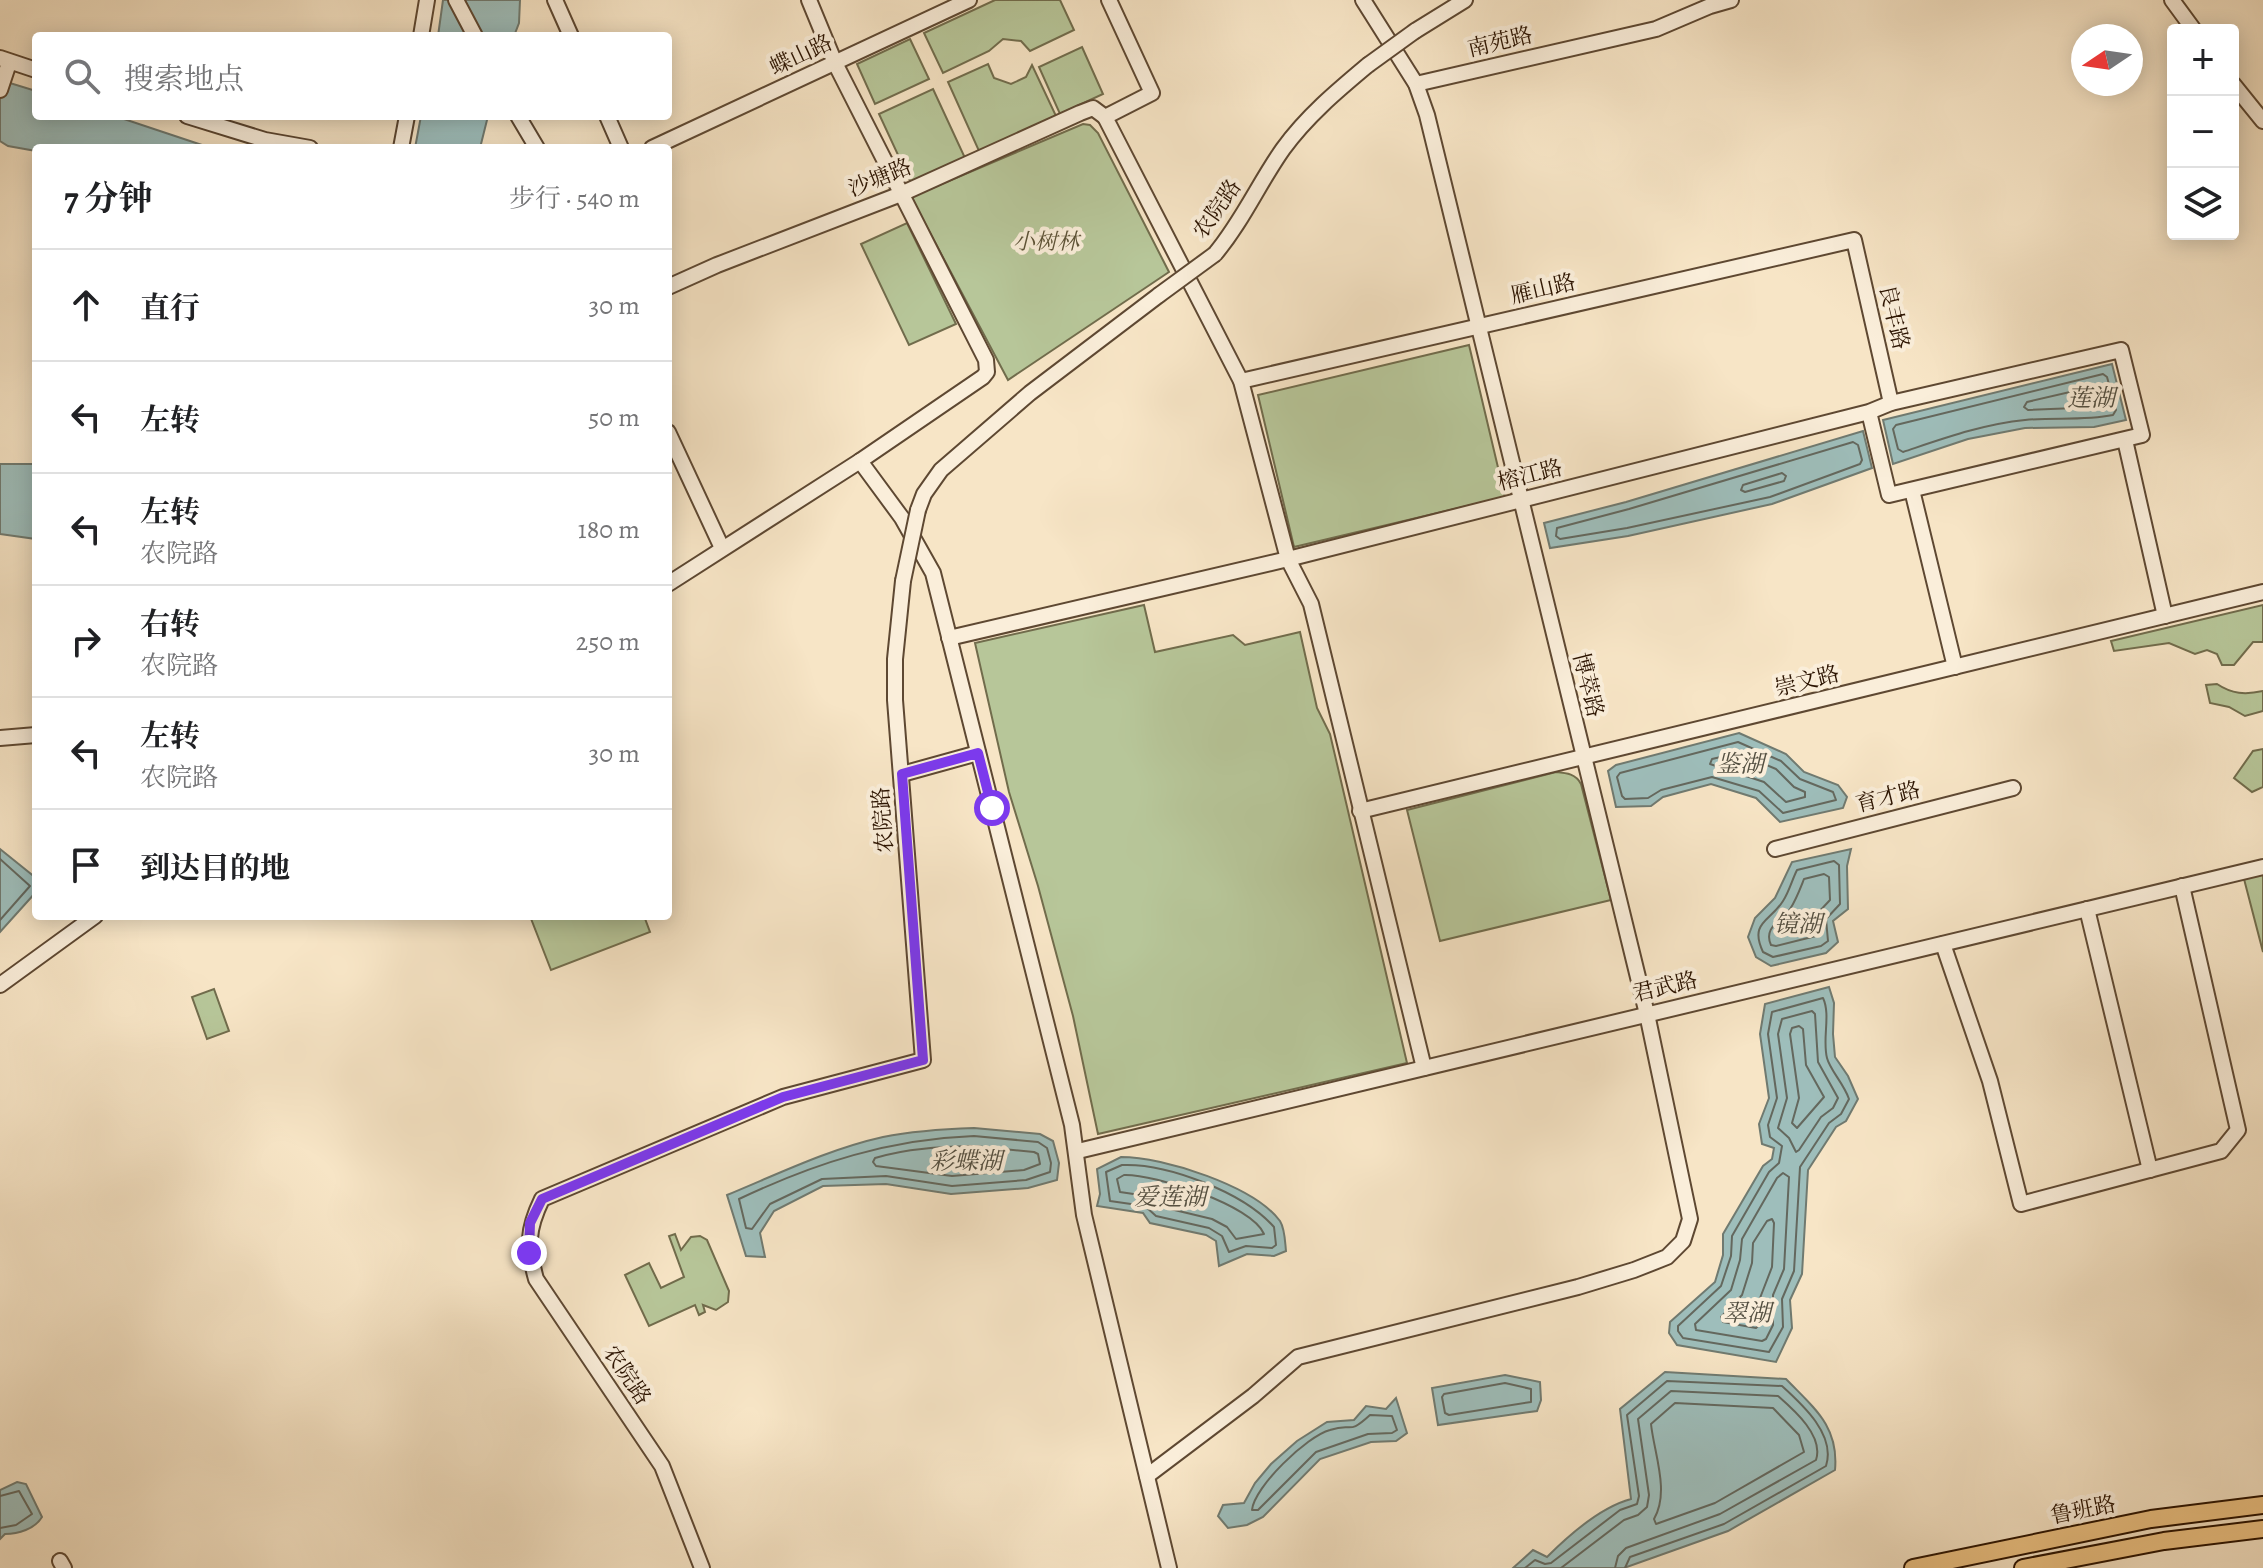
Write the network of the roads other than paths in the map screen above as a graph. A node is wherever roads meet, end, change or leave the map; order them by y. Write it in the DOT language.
graph roads {
  1 [pos="427,0"];
  2 [pos="456,0"];
  3 [pos="555,0"];
  4 [pos="809,0"];
  5 [pos="969,0"];
  6 [pos="1109,0"];
  7 [pos="1363,0"];
  8 [pos="1465,0"];
  9 [pos="1731,0"];
  10 [pos="2172,0"];
  11 [pos="2190,24"];
  12 [pos="422,32"];
  13 [pos="473,32"];
  14 [pos="569,32"];
  15 [pos="835,63"];
  16 [pos="5,65"];
  17 [pos="32,69"];
  18 [pos="1416,84"];
  19 [pos="0,90"];
  20 [pos="2239,91"];
  21 [pos="1105,117"];
  22 [pos="200,120"];
  23 [pos="406,120"];
  24 [pos="520,120"];
  25 [pos="609,120"];
  26 [pos="2263,121"];
  27 [pos="288,144"];
  28 [pos="402,144"];
  29 [pos="535,144"];
  30 [pos="619,144"];
  31 [pos="661,144"];
  32 [pos="901,194"];
  33 [pos="1854,240"];
  34 [pos="672,285"];
  35 [pos="1478,326"];
  36 [pos="1241,381"];
  37 [pos="1891,403"];
  38 [pos="1869,412"];
  39 [pos="2125,440"];
  40 [pos="672,441"];
  41 [pos="860,461"];
  42 [pos="1912,490"];
  43 [pos="1520,500"];
  44 [pos="722,548"];
  45 [pos="1288,559"];
  46 [pos="672,581"];
  47 [pos="2263,592"];
  48 [pos="2165,616"];
  49 [pos="949,638"];
  50 [pos="1955,667"];
  51 [pos="32,735"];
  52 [pos="0,738"];
  53 [pos="978,753"];
  54 [pos="1584,757"];
  55 [pos="902,774"];
  56 [pos="2013,788"];
  57 [pos="1360,811"];
  58 [pos="1775,849"];
  59 [pos="2263,867"];
  60 [pos="2182,886"];
  61 [pos="2087,909"];
  62 [pos="89,920"];
  63 [pos="1943,944"];
  64 [pos="0,985"];
  65 [pos="1647,1014"];
  66 [pos="1424,1068"];
  67 [pos="1078,1151"];
  68 [pos="2150,1170"];
  69 [pos="1147,1476"];
  70 [pos="2263,1505"];
  71 [pos="2263,1529"];
  72 [pos="702,1568"];
  73 [pos="1169,1568"];
  74 [pos="1913,1568"];
  75 [pos="2023,1568"];
  1 -- 12 [label="street"];
  2 -- 13 [label="street"];
  3 -- 14 [label="street"];
  4 -- 15 [label="street"];
  5 -- 15 [label="street, 蝶山路"];
  6 -- 21 [label="street"];
  7 -- 18 [label="street, 博萃路"];
  8 -- 55 [label="street, 农院路, bridge"];
  9 -- 18 [label="street, 南苑路"];
  10 -- 11 [label="street"];
  15 -- 31 [label="street, 蝶山路"];
  15 -- 32 [label="street"];
  16 -- 17 [label="street"];
  16 -- 19 [label="street"];
  18 -- 35 [label="street, 博萃路"];
  20 -- 26 [label="street"];
  21 -- 32 [label="street, 沙塘路"];
  21 -- 36 [label="street"];
  22 -- 27 [label="street"];
  23 -- 28 [label="street"];
  24 -- 29 [label="street"];
  25 -- 30 [label="street"];
  32 -- 34 [label="street, 沙塘路"];
  32 -- 41 [label="street"];
  33 -- 35 [label="street, 雁山路"];
  33 -- 37 [label="street, 良丰路"];
  35 -- 36 [label="street, 雁山路"];
  35 -- 43 [label="street, 博萃路"];
  36 -- 45 [label="street"];
  37 -- 38 [label="street, 榕江路"];
  37 -- 39 [label="street, 榕江路"];
  38 -- 42 [label="street"];
  38 -- 43 [label="street, 榕江路"];
  39 -- 42 [label="street"];
  39 -- 48 [label="street"];
  40 -- 44 [label="street"];
  41 -- 44 [label="street"];
  41 -- 49 [label="street"];
  42 -- 50 [label="street"];
  43 -- 45 [label="street, 榕江路"];
  43 -- 54 [label="street, 博萃路"];
  44 -- 46 [label="street"];
  45 -- 49 [label="street, 榕江路"];
  45 -- 57 [label="street"];
  47 -- 48 [label="street, 崇文路"];
  48 -- 50 [label="street, 崇文路"];
  49 -- 53 [label="street"];
  50 -- 54 [label="street, 崇文路"];
  51 -- 52 [label="street"];
  53 -- 55 [label="street"];
  53 -- 67 [label="street"];
  54 -- 57 [label="street, 崇文路"];
  54 -- 65 [label="street, 博萃路"];
  55 -- 72 [label="street, 农院路"];
  56 -- 58 [label="street, 育才路"];
  57 -- 66 [label="street"];
  59 -- 60 [label="street, 君武路"];
  60 -- 61 [label="street, 君武路"];
  60 -- 68 [label="street"];
  61 -- 63 [label="street, 君武路"];
  61 -- 68 [label="street"];
  62 -- 64 [label="street"];
  63 -- 65 [label="street, 君武路"];
  63 -- 68 [label="street"];
  65 -- 66 [label="street, 君武路"];
  65 -- 69 [label="street, 博萃路"];
  66 -- 67 [label="street, 君武路"];
  67 -- 69 [label="street"];
  69 -- 73 [label="street"];
  70 -- 74 [label="main road, 鲁班路"];
  71 -- 75 [label="main road, 鲁班路"];
}
